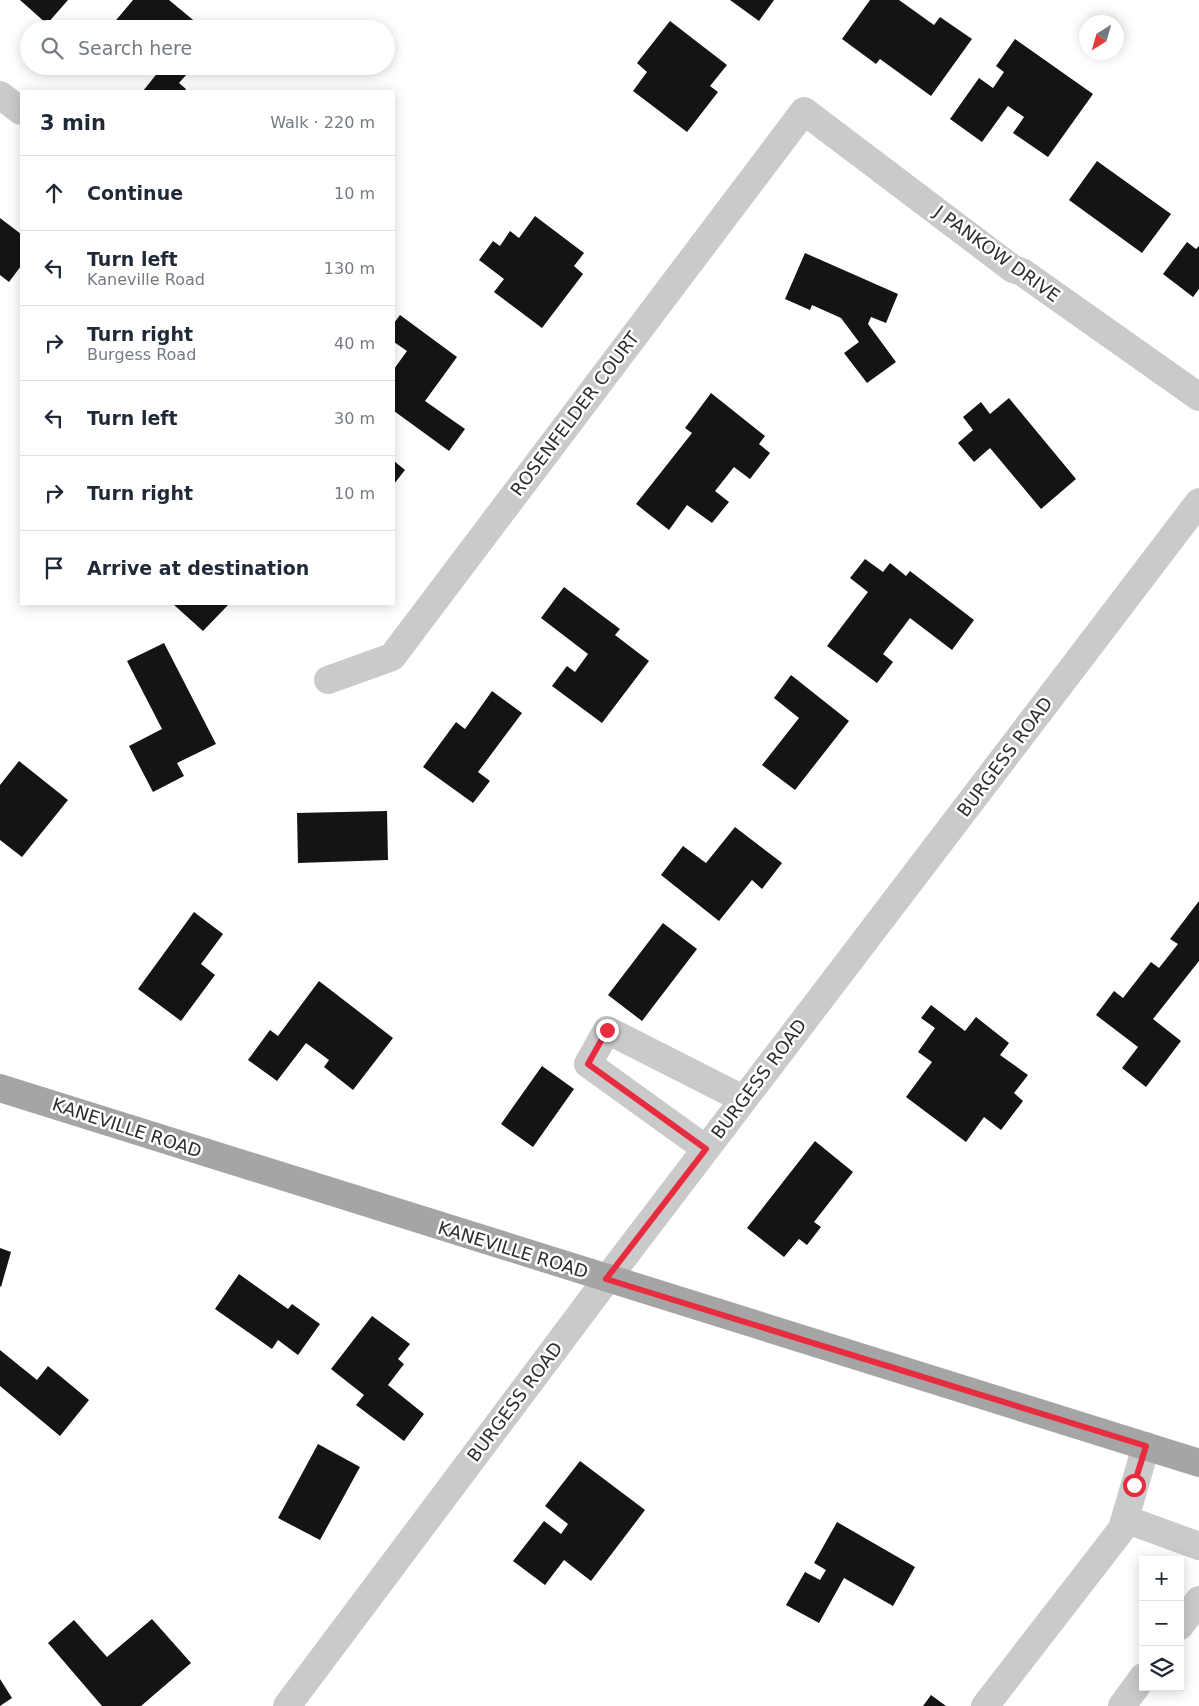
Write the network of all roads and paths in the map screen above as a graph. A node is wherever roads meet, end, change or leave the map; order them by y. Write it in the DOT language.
graph roads {
  1 [pos="0,95"];
  2 [pos="20,110"];
  3 [pos="799,117"];
  4 [pos="1199,397"];
  5 [pos="1199,502"];
  6 [pos="328,680"];
  7 [pos="0,1088"];
  8 [pos="743,1099"];
  9 [pos="706,1149"];
  10 [pos="606,1279"];
  11 [pos="1146,1446"];
  12 [pos="1199,1463"];
  13 [pos="1125,1519"];
  14 [pos="1199,1546"];
  15 [pos="1199,1600"];
  16 [pos="1184,1621"];
  17 [pos="1139,1683"];
  18 [pos="287,1706"];
  19 [pos="985,1706"];
  20 [pos="1122,1706"];
  1 -- 2 [label="street"];
  3 -- 4 [label="street, J PANKOW DRIVE"];
  3 -- 6 [label="street, ROSENFELDER COURT"];
  5 -- 8 [label="street, BURGESS ROAD"];
  7 -- 10 [label="main road, KANEVILLE ROAD"];
  8 -- 9 [label="street, BURGESS ROAD"];
  8 -- 9 [label="street"];
  9 -- 10 [label="street, BURGESS ROAD"];
  10 -- 11 [label="main road, KANEVILLE ROAD"];
  10 -- 18 [label="street, BURGESS ROAD"];
  11 -- 12 [label="main road, KANEVILLE ROAD"];
  11 -- 13 [label="street"];
  13 -- 14 [label="street"];
  13 -- 19 [label="street"];
  15 -- 16 [label="street"];
  17 -- 20 [label="street"];
}
